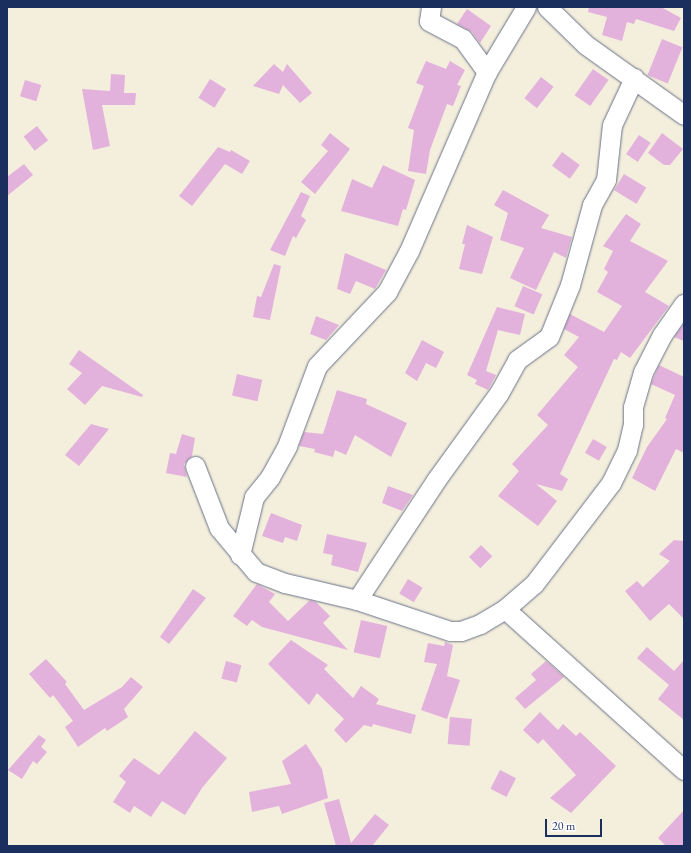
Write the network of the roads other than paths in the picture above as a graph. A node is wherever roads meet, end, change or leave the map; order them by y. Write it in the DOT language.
graph roads {
  1 [pos="431,7"];
  2 [pos="526,7"];
  3 [pos="547,7"];
  4 [pos="486,72"];
  5 [pos="634,78"];
  6 [pos="684,115"];
  7 [pos="684,304"];
  8 [pos="195,466"];
  9 [pos="240,555"];
  10 [pos="358,600"];
  11 [pos="505,609"];
  12 [pos="684,770"];
  1 -- 4 [label="street"];
  2 -- 4 [label="street"];
  3 -- 5 [label="street"];
  4 -- 9 [label="street"];
  5 -- 6 [label="street"];
  5 -- 10 [label="street"];
  7 -- 11 [label="street"];
  8 -- 9 [label="street"];
  9 -- 10 [label="street"];
  10 -- 11 [label="street"];
  11 -- 12 [label="street"];
}
